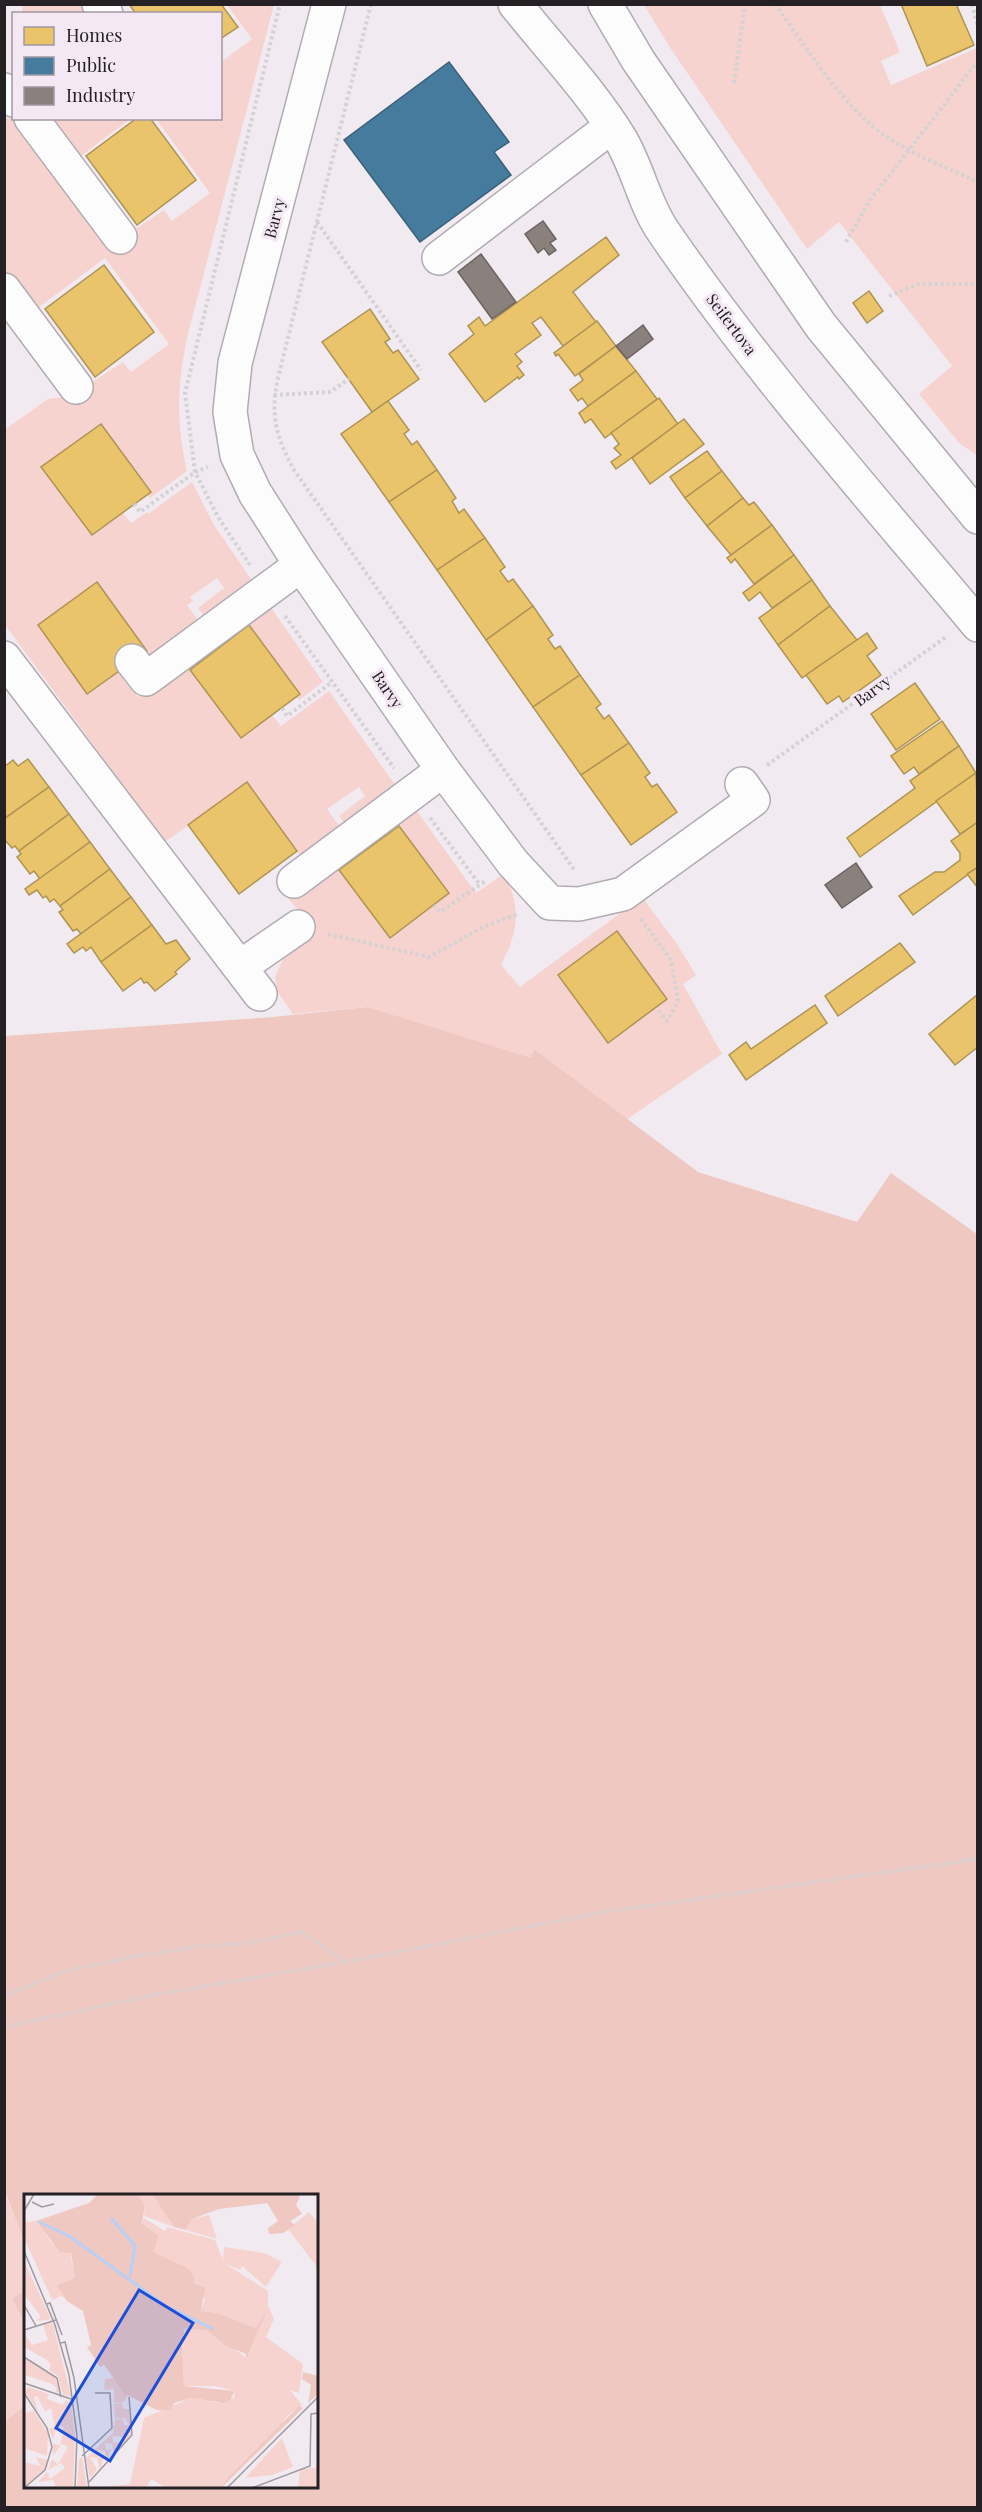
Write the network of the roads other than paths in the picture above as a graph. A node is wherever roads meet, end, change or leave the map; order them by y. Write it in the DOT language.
graph roads {
  1 [pos="329,4"];
  2 [pos="515,4"];
  3 [pos="605,4"];
  4 [pos="32,120"];
  5 [pos="612,126"];
  6 [pos="120,237"];
  7 [pos="439,258"];
  8 [pos="4,290"];
  9 [pos="76,387"];
  10 [pos="976,512"];
  11 [pos="301,565"];
  12 [pos="978,625"];
  13 [pos="4,658"];
  14 [pos="132,661"];
  15 [pos="443,770"];
  16 [pos="742,784"];
  17 [pos="294,881"];
  18 [pos="298,927"];
  19 [pos="240,968"];
  20 [pos="260,994"];
  1 -- 11 [label="street, Barvy"];
  2 -- 5 [label="street, Seifertova"];
  3 -- 10 [label="street"];
  4 -- 6 [label="street"];
  5 -- 7 [label="street"];
  5 -- 12 [label="street, Seifertova"];
  8 -- 9 [label="street"];
  11 -- 14 [label="street"];
  11 -- 15 [label="street, Barvy"];
  13 -- 19 [label="street"];
  15 -- 16 [label="street, Barvy"];
  15 -- 17 [label="street"];
  18 -- 19 [label="street"];
  19 -- 20 [label="street"];
}
